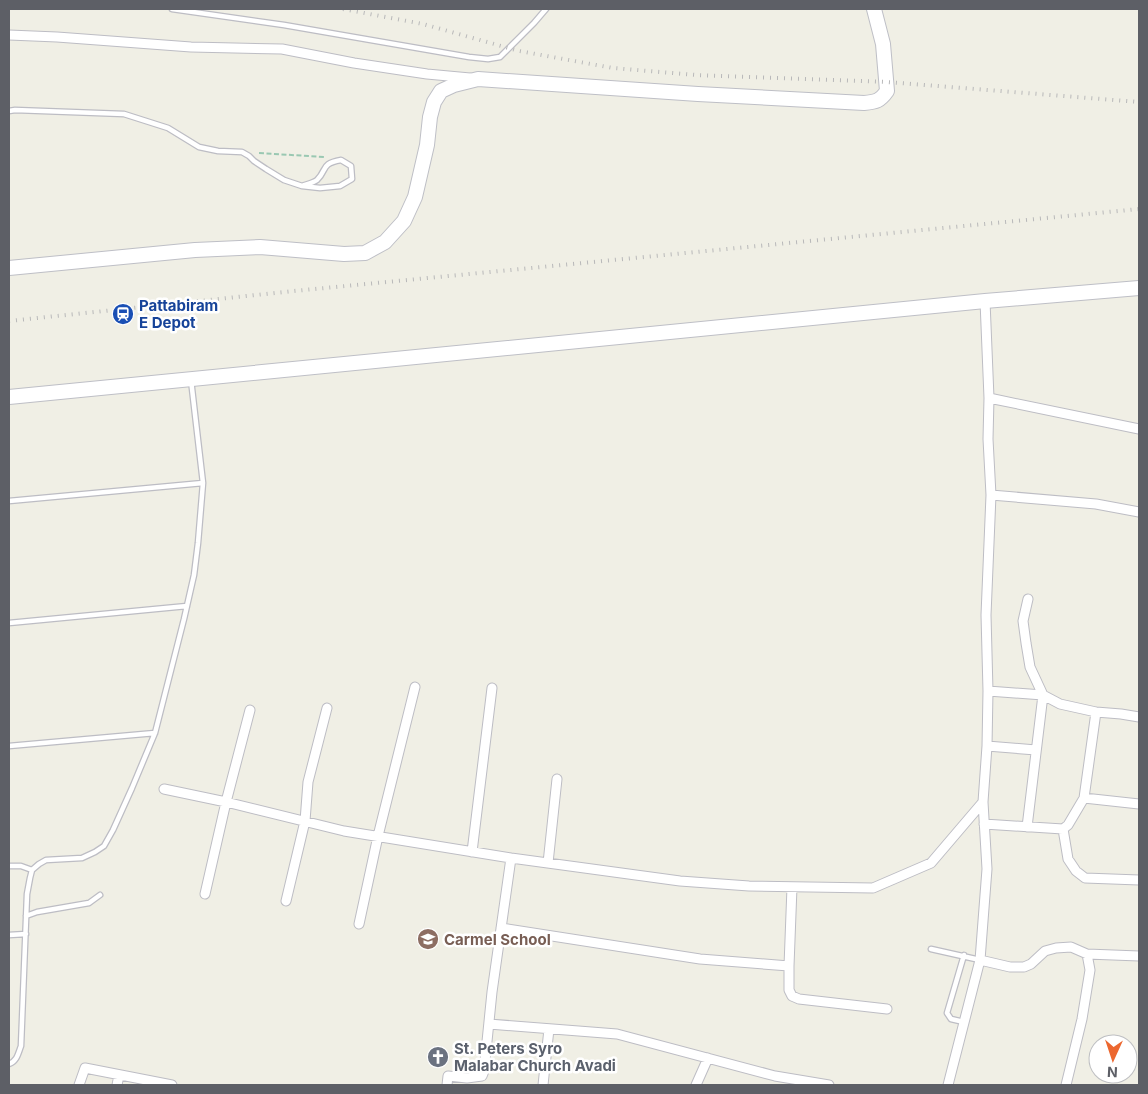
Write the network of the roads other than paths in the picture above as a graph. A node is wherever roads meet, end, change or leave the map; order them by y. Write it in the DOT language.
graph roads {
  1 [pos="172,9"];
  2 [pos="546,9"];
  3 [pos="874,9"];
  4 [pos="9,35"];
  5 [pos="478,79"];
  6 [pos="9,111"];
  7 [pos="302,186"];
  8 [pos="9,268"];
  9 [pos="1139,288"];
  10 [pos="985,301"];
  11 [pos="191,380"];
  12 [pos="9,397"];
  13 [pos="989,398"];
  14 [pos="1139,430"];
  15 [pos="203,483"];
  16 [pos="991,495"];
  17 [pos="9,501"];
  18 [pos="1139,512"];
  19 [pos="1028,599"];
  20 [pos="187,606"];
  21 [pos="9,623"];
  22 [pos="415,687"];
  23 [pos="492,688"];
  24 [pos="988,691"];
  25 [pos="1043,695"];
  26 [pos="327,708"];
  27 [pos="250,710"];
  28 [pos="1096,712"];
  29 [pos="1139,717"];
  30 [pos="155,733"];
  31 [pos="9,746"];
  32 [pos="987,746"];
  33 [pos="1036,750"];
  34 [pos="557,779"];
  35 [pos="164,789"];
  36 [pos="1084,798"];
  37 [pos="226,802"];
  38 [pos="983,802"];
  39 [pos="1139,804"];
  40 [pos="305,821"];
  41 [pos="984,824"];
  42 [pos="1027,827"];
  43 [pos="1062,829"];
  44 [pos="378,836"];
  45 [pos="472,852"];
  46 [pos="511,858"];
  47 [pos="548,864"];
  48 [pos="9,866"];
  49 [pos="32,870"];
  50 [pos="1139,880"];
  51 [pos="792,887"];
  52 [pos="205,894"];
  53 [pos="100,896"];
  54 [pos="286,901"];
  55 [pos="26,916"];
  56 [pos="359,924"];
  57 [pos="501,928"];
  58 [pos="26,934"];
  59 [pos="9,935"];
  60 [pos="931,948"];
  61 [pos="1086,954"];
  62 [pos="964,956"];
  63 [pos="1139,956"];
  64 [pos="980,960"];
  65 [pos="789,966"];
  66 [pos="888,1009"];
  67 [pos="964,1022"];
  68 [pos="489,1024"];
  69 [pos="549,1029"];
  70 [pos="708,1058"];
  71 [pos="9,1064"];
  72 [pos="119,1075"];
  73 [pos="79,1085"];
  74 [pos="117,1085"];
  75 [pos="172,1085"];
  76 [pos="447,1085"];
  77 [pos="543,1085"];
  78 [pos="696,1085"];
  79 [pos="829,1085"];
  80 [pos="948,1085"];
  81 [pos="1066,1085"];
  1 -- 2 [label="lane"];
  3 -- 5 [label="main road"];
  4 -- 5 [label="street"];
  5 -- 8 [label="main road"];
  6 -- 7 [label="lane"];
  7 -- 7 [label="lane"];
  9 -- 10 [label="main road"];
  10 -- 11 [label="main road"];
  10 -- 13 [label="street"];
  11 -- 12 [label="main road"];
  11 -- 15 [label="lane"];
  13 -- 14 [label="street"];
  13 -- 16 [label="street"];
  15 -- 17 [label="lane"];
  15 -- 20 [label="lane"];
  16 -- 18 [label="street"];
  16 -- 24 [label="street"];
  19 -- 25 [label="street"];
  20 -- 21 [label="lane"];
  20 -- 30 [label="lane"];
  22 -- 44 [label="street"];
  23 -- 45 [label="street"];
  24 -- 25 [label="street"];
  24 -- 32 [label="street"];
  25 -- 28 [label="street"];
  25 -- 33 [label="street"];
  26 -- 40 [label="street"];
  27 -- 37 [label="street"];
  28 -- 29 [label="street"];
  28 -- 36 [label="street"];
  30 -- 31 [label="lane"];
  30 -- 49 [label="lane"];
  32 -- 33 [label="street"];
  32 -- 38 [label="street"];
  33 -- 42 [label="street"];
  34 -- 47 [label="street"];
  35 -- 37 [label="street"];
  36 -- 39 [label="street"];
  36 -- 43 [label="street"];
  37 -- 40 [label="street"];
  37 -- 52 [label="street"];
  38 -- 41 [label="street"];
  38 -- 51 [label="street"];
  40 -- 44 [label="street"];
  40 -- 54 [label="street"];
  41 -- 42 [label="street"];
  41 -- 64 [label="street"];
  42 -- 43 [label="street"];
  43 -- 50 [label="street"];
  44 -- 45 [label="street"];
  44 -- 56 [label="street"];
  45 -- 46 [label="street"];
  46 -- 47 [label="street"];
  46 -- 57 [label="street"];
  47 -- 51 [label="street"];
  48 -- 49 [label="lane"];
  49 -- 55 [label="lane"];
  51 -- 65 [label="street"];
  53 -- 55 [label="lane"];
  55 -- 58 [label="lane"];
  57 -- 65 [label="street"];
  57 -- 68 [label="street"];
  58 -- 59 [label="lane"];
  58 -- 71 [label="lane"];
  60 -- 62 [label="lane"];
  61 -- 63 [label="street"];
  61 -- 64 [label="street"];
  61 -- 81 [label="street"];
  62 -- 64 [label="lane"];
  62 -- 67 [label="lane"];
  64 -- 67 [label="street"];
  65 -- 66 [label="street"];
  67 -- 80 [label="street"];
  68 -- 69 [label="street"];
  68 -- 76 [label="street"];
  69 -- 70 [label="street"];
  69 -- 77 [label="street"];
  70 -- 78 [label="street"];
  70 -- 79 [label="street"];
  72 -- 73 [label="street"];
  72 -- 74 [label="street"];
  72 -- 75 [label="street"];
}
